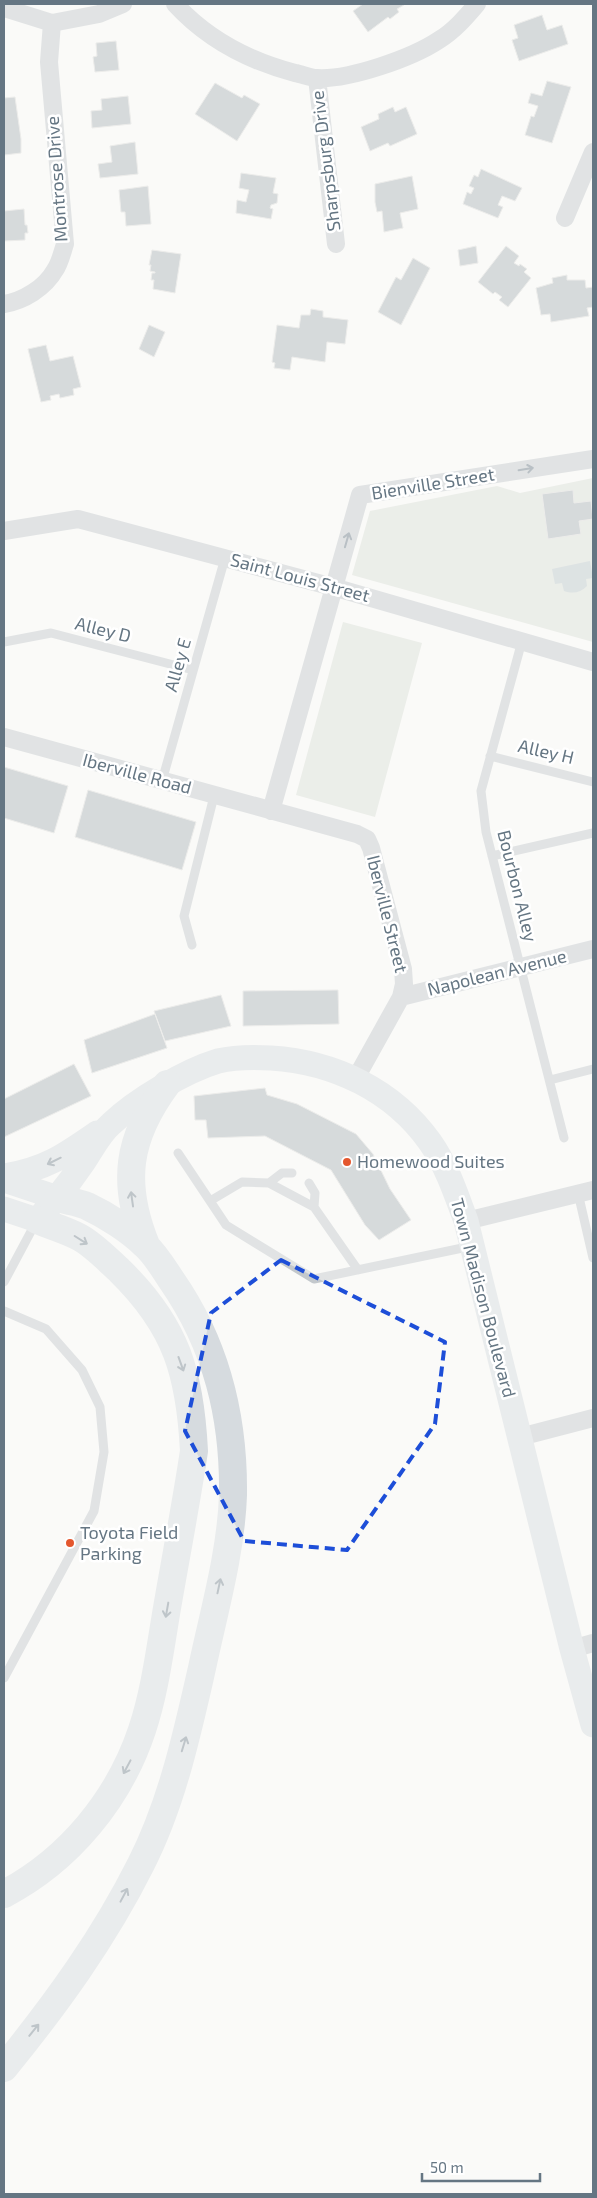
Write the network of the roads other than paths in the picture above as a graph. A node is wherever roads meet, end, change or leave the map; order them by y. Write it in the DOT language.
graph roads {
  1 [pos="123,4"];
  2 [pos="175,4"];
  3 [pos="478,4"];
  4 [pos="4,8"];
  5 [pos="52,23"];
  6 [pos="316,78"];
  7 [pos="593,152"];
  8 [pos="566,218"];
  9 [pos="336,244"];
  10 [pos="4,304"];
  11 [pos="593,459"];
  12 [pos="4,532"];
  13 [pos="225,558"];
  14 [pos="333,587"];
  15 [pos="522,641"];
  16 [pos="4,642"];
  17 [pos="593,662"];
  18 [pos="193,670"];
  19 [pos="4,737"];
  20 [pos="490,756"];
  21 [pos="162,781"];
  22 [pos="593,782"];
  23 [pos="214,796"];
  24 [pos="271,811"];
  25 [pos="593,833"];
  26 [pos="492,856"];
  27 [pos="192,945"];
  28 [pos="593,949"];
  29 [pos="521,967"];
  30 [pos="401,997"];
  31 [pos="593,1069"];
  32 [pos="356,1078"];
  33 [pos="550,1080"];
  34 [pos="167,1084"];
  35 [pos="109,1125"];
  36 [pos="564,1138"];
  37 [pos="178,1154"];
  38 [pos="292,1173"];
  39 [pos="4,1176"];
  40 [pos="4,1180"];
  41 [pos="269,1183"];
  42 [pos="308,1183"];
  43 [pos="585,1191"];
  44 [pos="58,1198"];
  45 [pos="210,1201"];
  46 [pos="314,1207"];
  47 [pos="4,1209"];
  48 [pos="37,1220"];
  49 [pos="466,1221"];
  50 [pos="146,1245"];
  51 [pos="472,1246"];
  52 [pos="593,1258"];
  53 [pos="358,1270"];
  54 [pos="4,1282"];
  55 [pos="4,1311"];
  56 [pos="593,1418"];
  57 [pos="520,1437"];
  58 [pos="583,1646"];
  59 [pos="4,1678"];
  60 [pos="593,1725"];
  61 [pos="13,1889"];
  62 [pos="4,1907"];
  63 [pos="5,2066"];
  1 -- 5 [label="street"];
  2 -- 6 [label="street"];
  3 -- 6 [label="street"];
  4 -- 5 [label="street"];
  5 -- 10 [label="street, Montrose Drive"];
  6 -- 9 [label="street, Sharpsburg Drive"];
  7 -- 8 [label="street"];
  14 -- 11 [label="street, Bienville Street, one-way"];
  12 -- 13 [label="street, Saint Louis Street"];
  13 -- 14 [label="street, Saint Louis Street"];
  13 -- 18 [label="lane, Alley E"];
  14 -- 15 [label="street, Saint Louis Street"];
  14 -- 24 [label="street, Bienville Street"];
  15 -- 17 [label="street, Saint Louis Street"];
  15 -- 20 [label="lane, Bourbon Alley"];
  16 -- 18 [label="lane, Alley D"];
  18 -- 21 [label="lane, Alley E"];
  19 -- 21 [label="street, Iberville Road"];
  20 -- 22 [label="lane, Alley H"];
  20 -- 26 [label="lane, Bourbon Alley"];
  21 -- 23 [label="street, Iberville Road"];
  23 -- 24 [label="street, Iberville Road"];
  23 -- 27 [label="lane"];
  24 -- 30 [label="street, Iberville Street"];
  25 -- 26 [label="lane"];
  26 -- 29 [label="lane, Bourbon Alley"];
  28 -- 29 [label="street, Napolean Avenue"];
  29 -- 30 [label="street, Napolean Avenue"];
  29 -- 33 [label="lane, Bourbon Alley"];
  30 -- 32 [label="street, Iberville Street"];
  31 -- 33 [label="lane"];
  32 -- 34 [label="street, Town Madison Boulevard"];
  32 -- 49 [label="street, Town Madison Boulevard"];
  33 -- 36 [label="lane, Bourbon Alley"];
  34 -- 35 [label="street, Town Madison Boulevard"];
  50 -- 34 [label="highway, one-way"];
  35 -- 39 [label="street, one-way"];
  35 -- 44 [label="street, Town Madison Boulevard"];
  37 -- 45 [label="lane"];
  38 -- 41 [label="lane"];
  40 -- 44 [label="street"];
  41 -- 45 [label="lane"];
  41 -- 46 [label="lane"];
  42 -- 46 [label="lane"];
  43 -- 49 [label="street"];
  43 -- 52 [label="lane"];
  44 -- 48 [label="street, Town Madison Boulevard"];
  44 -- 50 [label="highway"];
  45 -- 53 [label="lane"];
  46 -- 53 [label="lane"];
  47 -- 48 [label="street"];
  48 -- 54 [label="lane"];
  48 -- 61 [label="highway, one-way"];
  49 -- 51 [label="street, Town Madison Boulevard"];
  63 -- 50 [label="highway, one-way"];
  51 -- 53 [label="lane"];
  51 -- 57 [label="street, Town Madison Boulevard"];
  55 -- 59 [label="lane"];
  56 -- 57 [label="street"];
  57 -- 58 [label="street, Town Madison Boulevard"];
  58 -- 60 [label="street, Town Madison Boulevard"];
  61 -- 62 [label="highway"];
}
